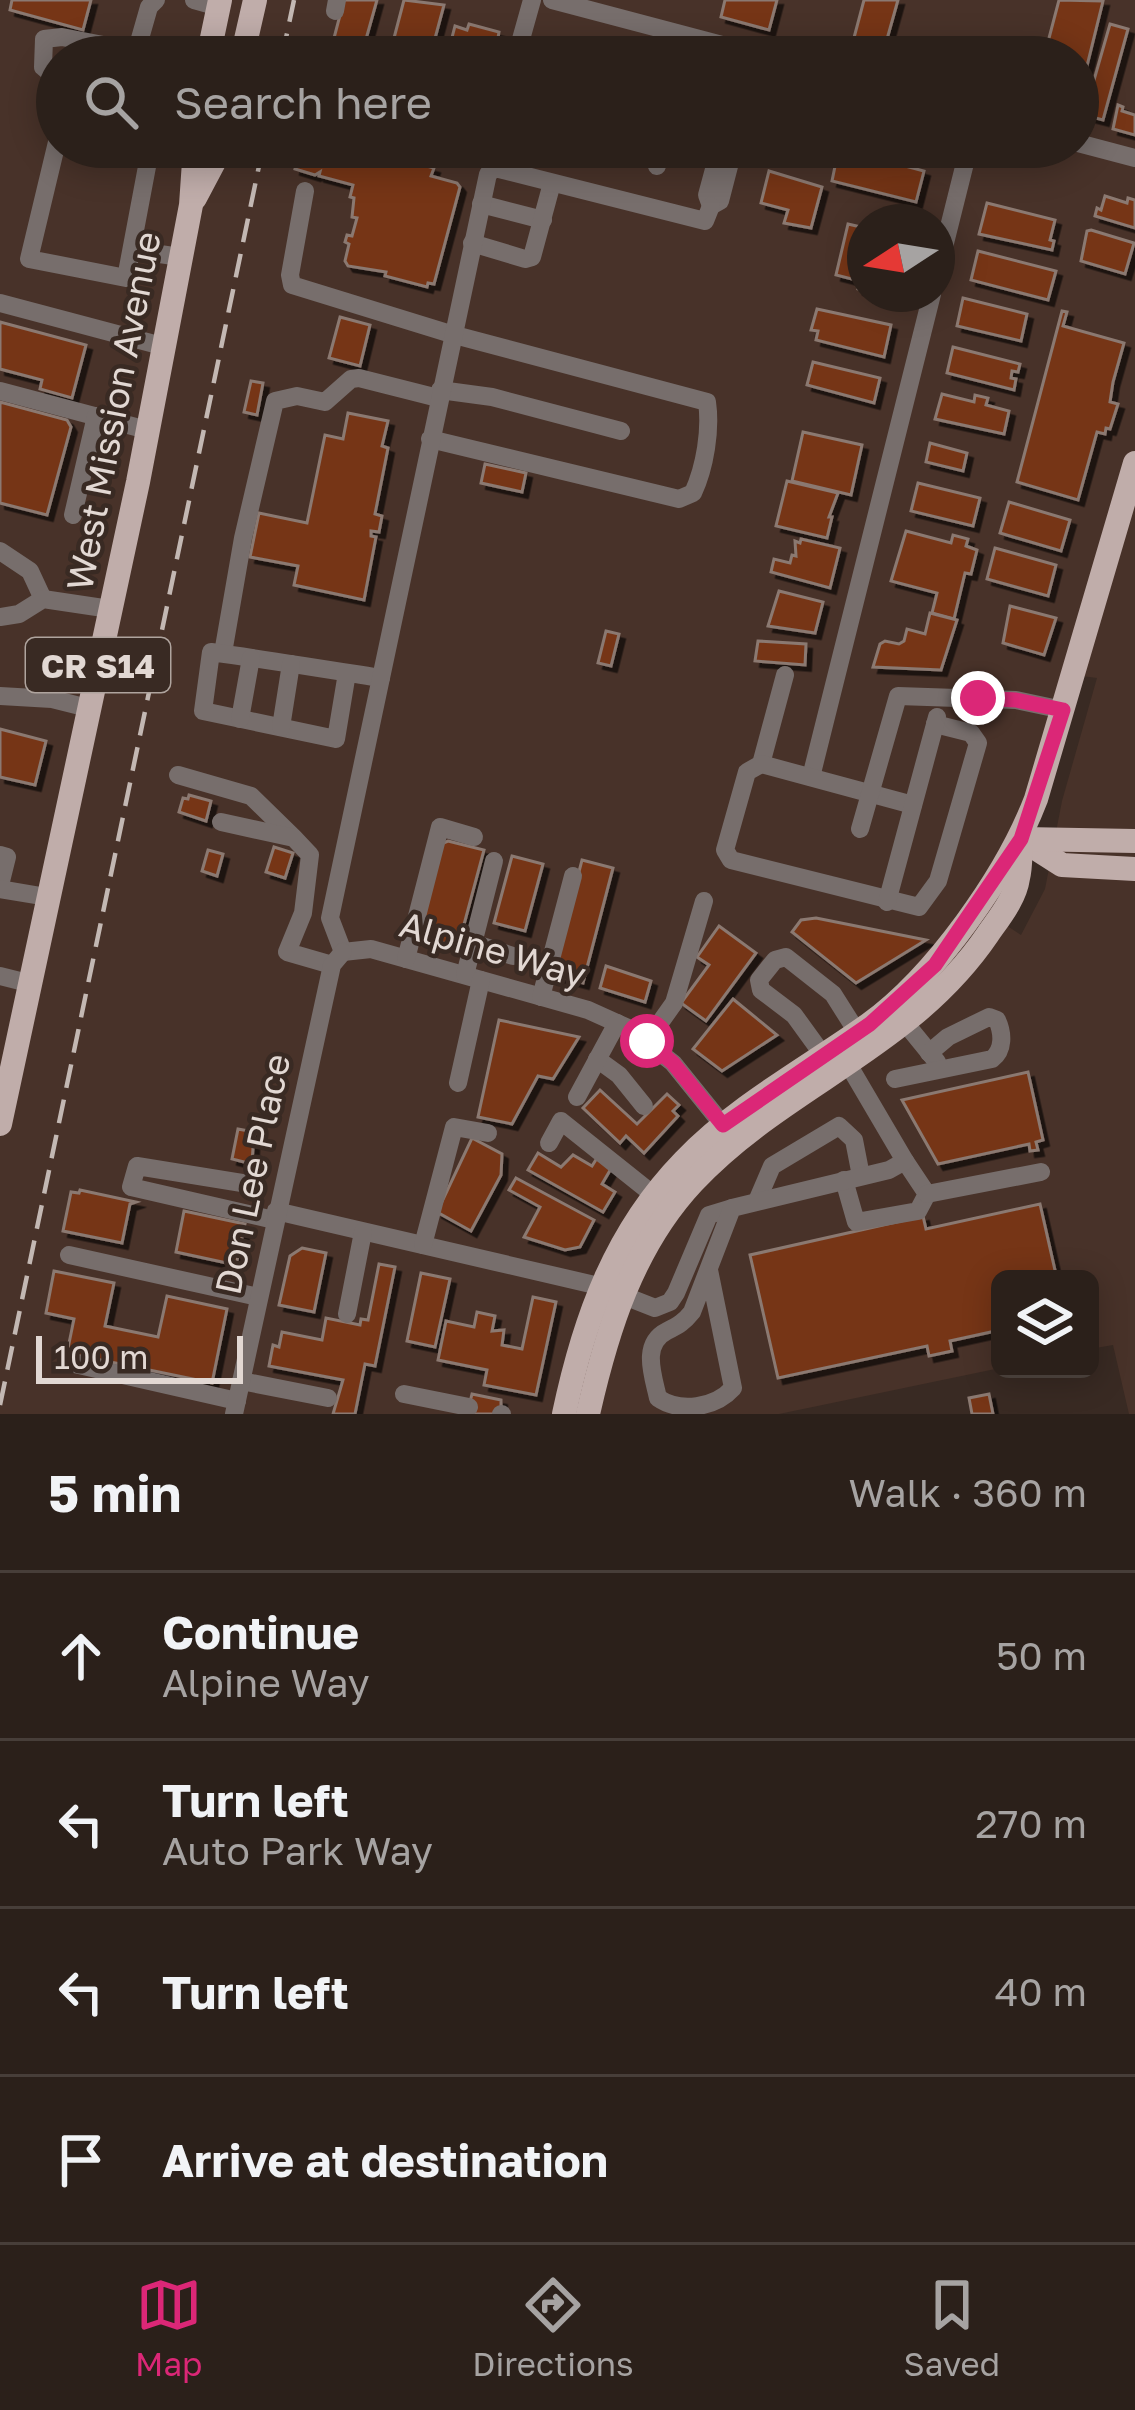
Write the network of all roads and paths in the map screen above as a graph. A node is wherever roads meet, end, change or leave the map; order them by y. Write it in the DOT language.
graph roads {
  1 [pos="156,0"];
  2 [pos="255,0"];
  3 [pos="532,0"];
  4 [pos="552,0"];
  5 [pos="211,2"];
  6 [pos="691,35"];
  7 [pos="141,36"];
  8 [pos="209,36"];
  9 [pos="247,36"];
  10 [pos="522,36"];
  11 [pos="694,36"];
  12 [pos="1099,149"];
  13 [pos="1135,158"];
  14 [pos="51,168"];
  15 [pos="147,168"];
  16 [pos="193,168"];
  17 [pos="211,168"];
  18 [pos="714,168"];
  19 [pos="728,168"];
  20 [pos="964,168"];
  21 [pos="552,183"];
  22 [pos="305,191"];
  23 [pos="481,204"];
  24 [pos="955,204"];
  25 [pos="190,206"];
  26 [pos="711,206"];
  27 [pos="543,220"];
  28 [pos="472,243"];
  29 [pos="133,250"];
  30 [pos="180,257"];
  31 [pos="0,303"];
  32 [pos="928,312"];
  33 [pos="452,334"];
  34 [pos="162,346"];
  35 [pos="0,391"];
  36 [pos="439,394"];
  37 [pos="96,416"];
  38 [pos="147,430"];
  39 [pos="621,431"];
  40 [pos="430,439"];
  41 [pos="1135,464"];
  42 [pos="73,515"];
  43 [pos="1,558"];
  44 [pos="44,599"];
  45 [pos="110,609"];
  46 [pos="0,617"];
  47 [pos="223,653"];
  48 [pos="251,658"];
  49 [pos="291,664"];
  50 [pos="347,673"];
  51 [pos="785,675"];
  52 [pos="380,678"];
  53 [pos="943,695"];
  54 [pos="0,696"];
  55 [pos="88,707"];
  56 [pos="1063,710"];
  57 [pos="240,719"];
  58 [pos="935,724"];
  59 [pos="281,727"];
  60 [pos="761,764"];
  61 [pos="178,775"];
  62 [pos="811,778"];
  63 [pos="870,793"];
  64 [pos="913,805"];
  65 [pos="221,822"];
  66 [pos="860,830"];
  67 [pos="293,837"];
  68 [pos="474,837"];
  69 [pos="1021,839"];
  70 [pos="1135,842"];
  71 [pos="0,855"];
  72 [pos="494,861"];
  73 [pos="1135,869"];
  74 [pos="573,876"];
  75 [pos="0,887"];
  76 [pos="47,896"];
  77 [pos="704,901"];
  78 [pos="887,902"];
  79 [pos="473,943"];
  80 [pos="513,956"];
  81 [pos="338,958"];
  82 [pos="406,959"];
  83 [pos="0,976"];
  84 [pos="473,977"];
  85 [pos="28,983"];
  86 [pos="541,997"];
  87 [pos="617,1024"];
  88 [pos="906,1024"];
  89 [pos="857,1032"];
  90 [pos="647,1041"];
  91 [pos="929,1053"];
  92 [pos="823,1055"];
  93 [pos="597,1059"];
  94 [pos="848,1064"];
  95 [pos="942,1070"];
  96 [pos="895,1079"];
  97 [pos="458,1083"];
  98 [pos="577,1097"];
  99 [pos="644,1106"];
  100 [pos="0,1124"];
  101 [pos="723,1125"];
  102 [pos="488,1132"];
  103 [pos="549,1143"];
  104 [pos="905,1161"];
  105 [pos="1041,1172"];
  106 [pos="852,1178"];
  107 [pos="242,1183"];
  108 [pos="927,1194"];
  109 [pos="655,1196"];
  110 [pos="758,1201"];
  111 [pos="732,1208"];
  112 [pos="275,1216"];
  113 [pos="363,1232"];
  114 [pos="423,1245"];
  115 [pos="69,1255"];
  116 [pos="710,1270"];
  117 [pos="611,1290"];
  118 [pos="258,1297"];
  119 [pos="347,1314"];
  120 [pos="70,1364"];
  121 [pos="404,1394"];
  122 [pos="237,1398"];
  123 [pos="328,1398"];
  124 [pos="469,1407"];
  125 [pos="564,1414"];
  126 [pos="588,1414"];
  1 -- 7 [label="street"];
  2 -- 9 [label="main road"];
  3 -- 10 [label="street"];
  4 -- 6 [label="street"];
  5 -- 8 [label="main road"];
  6 -- 11 [label="street"];
  12 -- 13 [label="street"];
  14 -- 29 [label="street"];
  15 -- 29 [label="street"];
  16 -- 25 [label="main road, West Mission Avenue / CR S14"];
  17 -- 25 [label="main road, West Mission Avenue / CR S14"];
  18 -- 26 [label="street"];
  19 -- 26 [label="street"];
  20 -- 24 [label="street"];
  21 -- 23 [label="street"];
  21 -- 26 [label="street"];
  21 -- 27 [label="street"];
  22 -- 33 [label="street"];
  23 -- 27 [label="street"];
  23 -- 28 [label="street"];
  25 -- 30 [label="main road, West Mission Avenue / CR S14"];
  27 -- 28 [label="street"];
  28 -- 33 [label="street"];
  29 -- 30 [label="street"];
  30 -- 34 [label="main road, West Mission Avenue / CR S14"];
  31 -- 34 [label="street"];
  32 -- 62 [label="street"];
  33 -- 36 [label="street"];
  33 -- 40 [label="street"];
  34 -- 38 [label="main road, West Mission Avenue / CR S14"];
  35 -- 37 [label="street"];
  36 -- 39 [label="street"];
  36 -- 40 [label="street"];
  36 -- 47 [label="street"];
  37 -- 38 [label="street"];
  37 -- 42 [label="street"];
  38 -- 45 [label="main road, West Mission Avenue / CR S14"];
  40 -- 52 [label="street"];
  41 -- 56 [label="main road"];
  43 -- 44 [label="street"];
  44 -- 45 [label="street"];
  44 -- 46 [label="street"];
  45 -- 55 [label="main road, West Mission Avenue / CR S14"];
  47 -- 48 [label="street"];
  47 -- 57 [label="street"];
  48 -- 49 [label="street"];
  48 -- 57 [label="street"];
  49 -- 50 [label="street"];
  49 -- 59 [label="street"];
  50 -- 52 [label="street"];
  50 -- 59 [label="street"];
  51 -- 60 [label="street"];
  52 -- 81 [label="street"];
  53 -- 56 [label="street"];
  53 -- 58 [label="street"];
  53 -- 63 [label="street"];
  54 -- 55 [label="street"];
  55 -- 76 [label="main road, West Mission Avenue / CR S14"];
  56 -- 69 [label="main road"];
  57 -- 59 [label="street"];
  58 -- 64 [label="street"];
  58 -- 78 [label="street"];
  60 -- 62 [label="street"];
  60 -- 78 [label="street"];
  61 -- 67 [label="street"];
  62 -- 63 [label="street"];
  63 -- 64 [label="street"];
  63 -- 66 [label="street"];
  64 -- 78 [label="street"];
  65 -- 67 [label="street"];
  67 -- 81 [label="street"];
  68 -- 82 [label="street"];
  69 -- 70 [label="main road"];
  69 -- 73 [label="main road"];
  69 -- 88 [label="main road"];
  69 -- 89 [label="main road"];
  71 -- 75 [label="street"];
  72 -- 79 [label="street"];
  74 -- 86 [label="street"];
  75 -- 76 [label="street"];
  76 -- 85 [label="main road, West Mission Avenue / CR S14"];
  77 -- 90 [label="street"];
  79 -- 80 [label="street"];
  79 -- 84 [label="street"];
  81 -- 82 [label="street, Alpine Way"];
  81 -- 112 [label="street, Don Lee Place"];
  82 -- 84 [label="street, Alpine Way"];
  83 -- 85 [label="street"];
  84 -- 86 [label="street, Alpine Way"];
  84 -- 97 [label="street"];
  85 -- 100 [label="main road, West Mission Avenue / CR S14"];
  86 -- 87 [label="street, Alpine Way"];
  87 -- 90 [label="street, Alpine Way"];
  87 -- 93 [label="street"];
  88 -- 91 [label="street"];
  88 -- 94 [label="main road"];
  89 -- 92 [label="main road"];
  89 -- 92 [label="street"];
  90 -- 101 [label="street, Alpine Way"];
  91 -- 95 [label="street"];
  91 -- 95 [label="street"];
  92 -- 101 [label="main road"];
  93 -- 98 [label="street"];
  93 -- 99 [label="street"];
  94 -- 104 [label="street"];
  94 -- 117 [label="main road"];
  95 -- 96 [label="street"];
  101 -- 109 [label="main road"];
  102 -- 114 [label="street"];
  103 -- 109 [label="street"];
  104 -- 106 [label="street"];
  104 -- 108 [label="street"];
  105 -- 108 [label="street"];
  106 -- 108 [label="street"];
  106 -- 110 [label="street"];
  106 -- 110 [label="street"];
  107 -- 112 [label="street"];
  109 -- 117 [label="main road"];
  110 -- 111 [label="street"];
  111 -- 116 [label="street"];
  111 -- 117 [label="street"];
  112 -- 113 [label="street"];
  112 -- 118 [label="street, Don Lee Place"];
  113 -- 114 [label="street"];
  113 -- 119 [label="street"];
  114 -- 117 [label="street"];
  115 -- 118 [label="street"];
  116 -- 116 [label="street"];
  117 -- 125 [label="main road"];
  117 -- 126 [label="main road"];
  118 -- 122 [label="street, Don Lee Place"];
  120 -- 122 [label="street"];
  121 -- 124 [label="street"];
  122 -- 123 [label="street"];
}
